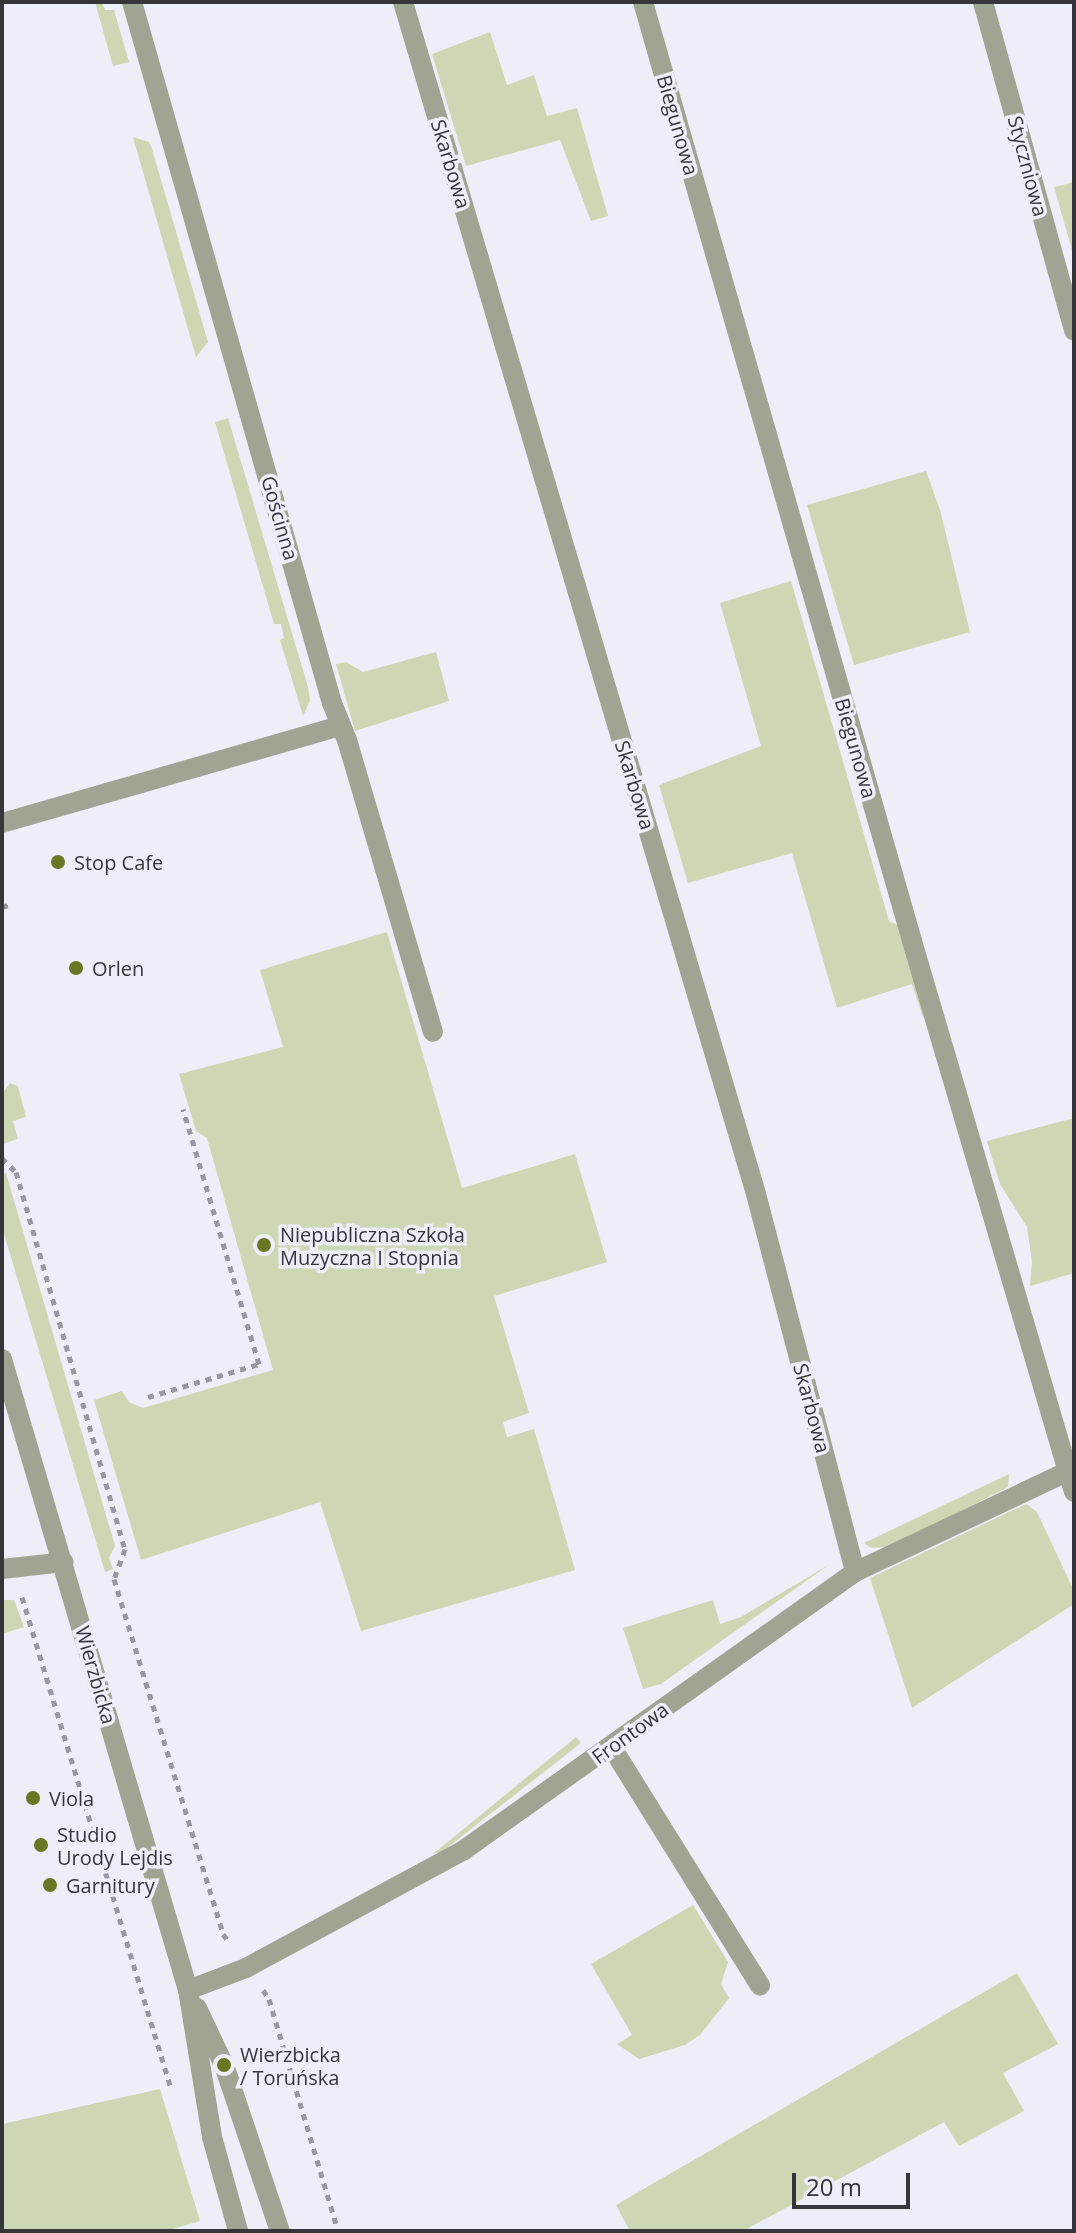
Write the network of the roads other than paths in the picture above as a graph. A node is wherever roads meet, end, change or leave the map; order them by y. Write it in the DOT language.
graph roads {
  1 [pos="132,2"];
  2 [pos="403,2"];
  3 [pos="643,2"];
  4 [pos="983,2"];
  5 [pos="1074,331"];
  6 [pos="340,726"];
  7 [pos="2,823"];
  8 [pos="433,1032"];
  9 [pos="2,1359"];
  10 [pos="1069,1471"];
  11 [pos="1074,1492"];
  12 [pos="64,1562"];
  13 [pos="8,1569"];
  14 [pos="855,1572"];
  15 [pos="611,1746"];
  16 [pos="760,1985"];
  17 [pos="188,1990"];
  18 [pos="238,2231"];
  19 [pos="280,2231"];
  1 -- 6 [label="street, Gościnna"];
  2 -- 14 [label="street, Skarbowa"];
  3 -- 10 [label="street, Biegunowa"];
  4 -- 5 [label="street, Styczniowa"];
  6 -- 7 [label="street"];
  6 -- 8 [label="street, Gościnna"];
  9 -- 12 [label="street, Wierzbicka"];
  10 -- 11 [label="street, Biegunowa"];
  10 -- 14 [label="street, Frontowa"];
  12 -- 13 [label="street"];
  12 -- 17 [label="street, Wierzbicka"];
  14 -- 15 [label="street, Frontowa"];
  15 -- 16 [label="street"];
  15 -- 17 [label="street, Frontowa"];
  17 -- 18 [label="street, Wierzbicka"];
  17 -- 19 [label="street, Wierzbicka"];
}
